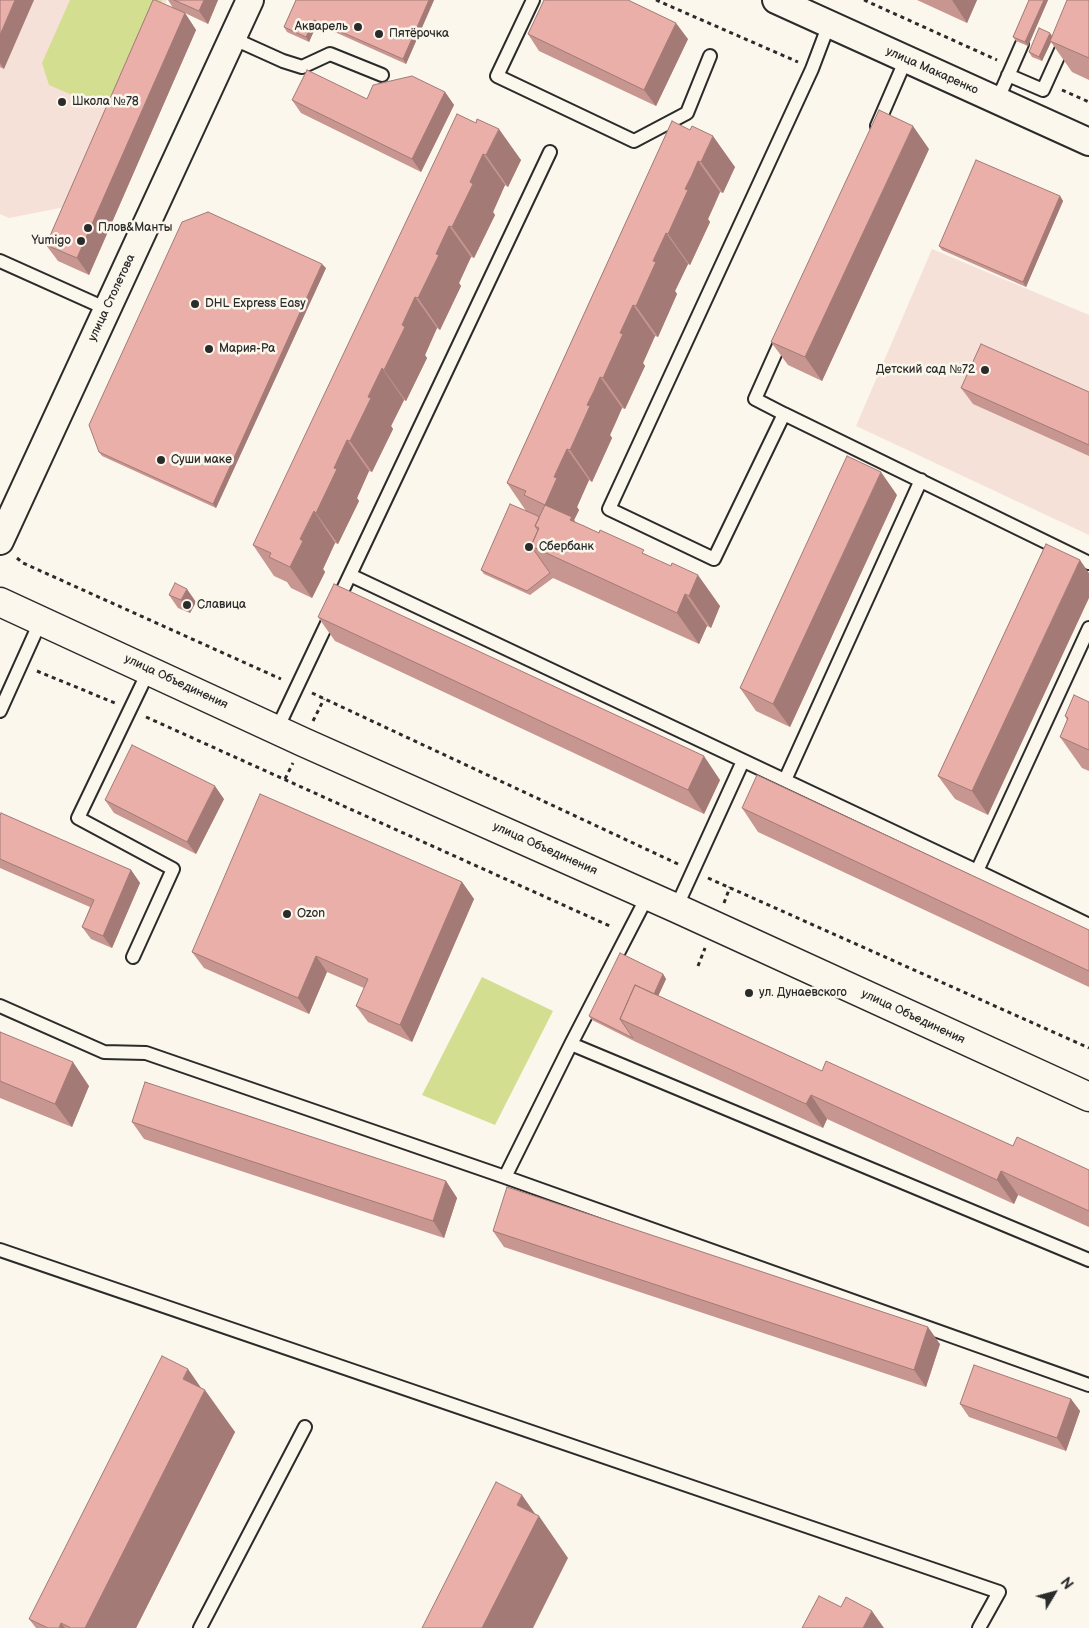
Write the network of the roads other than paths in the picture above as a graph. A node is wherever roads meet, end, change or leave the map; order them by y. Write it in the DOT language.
graph roads {
  1 [pos="250,0"];
  2 [pos="533,0"];
  3 [pos="776,0"];
  4 [pos="829,24"];
  5 [pos="1072,24"];
  6 [pos="232,38"];
  7 [pos="1022,44"];
  8 [pos="710,56"];
  9 [pos="906,59"];
  10 [pos="1010,71"];
  11 [pos="382,75"];
  12 [pos="997,101"];
  13 [pos="871,140"];
  14 [pos="1089,142"];
  15 [pos="550,152"];
  16 [pos="0,261"];
  17 [pos="107,309"];
  18 [pos="791,318"];
  19 [pos="784,414"];
  20 [pos="921,480"];
  21 [pos="8,549"];
  22 [pos="1089,563"];
  23 [pos="350,575"];
  24 [pos="0,602"];
  25 [pos="41,620"];
  26 [pos="1089,628"];
  27 [pos="149,670"];
  28 [pos="0,710"];
  29 [pos="277,729"];
  30 [pos="743,761"];
  31 [pos="784,780"];
  32 [pos="978,871"];
  33 [pos="648,895"];
  34 [pos="676,908"];
  35 [pos="1089,925"];
  36 [pos="133,957"];
  37 [pos="0,1006"];
  38 [pos="571,1044"];
  39 [pos="1089,1097"];
  40 [pos="505,1177"];
  41 [pos="0,1250"];
  42 [pos="1089,1260"];
  43 [pos="1089,1385"];
  44 [pos="305,1426"];
  45 [pos="200,1628"];
  46 [pos="979,1628"];
  1 -- 6 [label="street, улица Столетова"];
  2 -- 8 [label="lane"];
  3 -- 4 [label="street, улица Макаренко"];
  4 -- 9 [label="street, улица Макаренко"];
  4 -- 19 [label="lane"];
  5 -- 10 [label="lane"];
  6 -- 11 [label="lane"];
  6 -- 17 [label="street, улица Столетова"];
  7 -- 10 [label="lane"];
  9 -- 12 [label="street, улица Макаренко"];
  9 -- 13 [label="lane"];
  10 -- 12 [label="lane"];
  12 -- 14 [label="street, улица Макаренко"];
  15 -- 23 [label="lane"];
  16 -- 17 [label="lane"];
  17 -- 21 [label="street, улица Столетова"];
  18 -- 19 [label="lane"];
  19 -- 20 [label="lane"];
  20 -- 22 [label="lane"];
  20 -- 31 [label="lane"];
  23 -- 29 [label="lane"];
  23 -- 30 [label="lane"];
  24 -- 25 [label="street, улица Объединения"];
  25 -- 27 [label="street, улица Объединения"];
  25 -- 28 [label="lane"];
  26 -- 32 [label="lane"];
  27 -- 29 [label="street, улица Объединения"];
  27 -- 36 [label="lane"];
  29 -- 33 [label="street, улица Объединения"];
  30 -- 31 [label="lane"];
  30 -- 34 [label="lane"];
  31 -- 32 [label="lane"];
  32 -- 35 [label="lane"];
  33 -- 34 [label="street, улица Объединения"];
  33 -- 38 [label="lane"];
  34 -- 39 [label="street, улица Объединения"];
  37 -- 40 [label="lane"];
  38 -- 40 [label="lane"];
  38 -- 42 [label="lane"];
  40 -- 43 [label="lane"];
  41 -- 46 [label="lane"];
  44 -- 45 [label="lane"];
}
